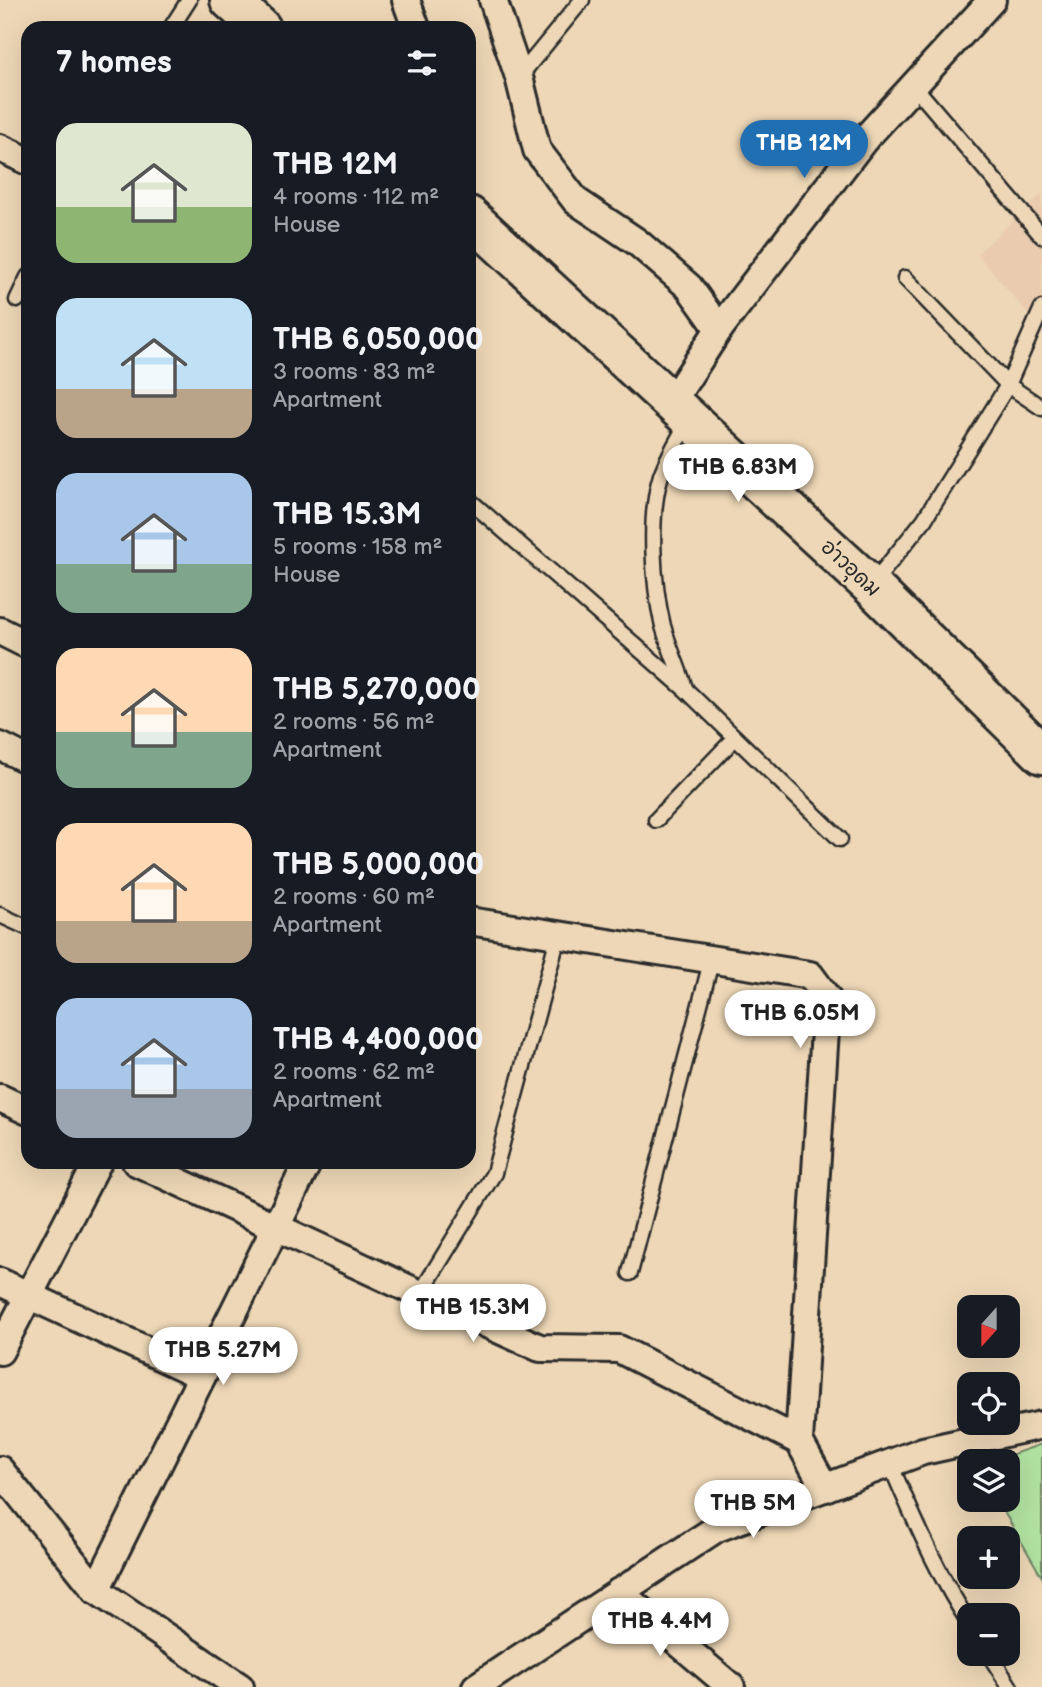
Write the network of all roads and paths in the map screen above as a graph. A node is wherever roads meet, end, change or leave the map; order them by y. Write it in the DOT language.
graph roads {
  1 [pos="189,0"];
  2 [pos="230,0"];
  3 [pos="406,0"];
  4 [pos="493,0"];
  5 [pos="582,0"];
  6 [pos="992,0"];
  7 [pos="176,21"];
  8 [pos="253,21"];
  9 [pos="414,21"];
  10 [pos="519,77"];
  11 [pos="914,86"];
  12 [pos="0,148"];
  13 [pos="21,158"];
  14 [pos="476,222"];
  15 [pos="1042,236"];
  16 [pos="905,278"];
  17 [pos="21,292"];
  18 [pos="17,300"];
  19 [pos="1042,308"];
  20 [pos="719,329"];
  21 [pos="1008,384"];
  22 [pos="1042,408"];
  23 [pos="680,411"];
  24 [pos="476,506"];
  25 [pos="871,586"];
  26 [pos="0,631"];
  27 [pos="21,642"];
  28 [pos="685,689"];
  29 [pos="736,738"];
  30 [pos="0,746"];
  31 [pos="1042,754"];
  32 [pos="21,756"];
  33 [pos="656,820"];
  34 [pos="840,839"];
  35 [pos="0,915"];
  36 [pos="476,922"];
  37 [pos="21,925"];
  38 [pos="558,937"];
  39 [pos="712,958"];
  40 [pos="0,1098"];
  41 [pos="21,1108"];
  42 [pos="94,1169"];
  43 [pos="151,1169"];
  44 [pos="304,1169"];
  45 [pos="275,1227"];
  46 [pos="630,1273"];
  47 [pos="0,1282"];
  48 [pos="420,1294"];
  49 [pos="28,1296"];
  50 [pos="0,1351"];
  51 [pos="202,1376"];
  52 [pos="1042,1425"];
  53 [pos="799,1441"];
  54 [pos="890,1464"];
  55 [pos="0,1470"];
  56 [pos="825,1488"];
  57 [pos="96,1590"];
  58 [pos="619,1592"];
  59 [pos="957,1605"];
  60 [pos="997,1666"];
  61 [pos="240,1687"];
  62 [pos="476,1687"];
  63 [pos="731,1687"];
  64 [pos="1010,1687"];
  1 -- 7 [label="lane"];
  2 -- 8 [label="street"];
  3 -- 9 [label="street"];
  4 -- 10 [label="street"];
  5 -- 10 [label="lane"];
  6 -- 11 [label="street"];
  10 -- 20 [label="street"];
  11 -- 15 [label="lane"];
  11 -- 20 [label="street"];
  12 -- 13 [label="street"];
  14 -- 23 [label="street, อ่าวอุดม"];
  16 -- 21 [label="lane"];
  17 -- 18 [label="lane"];
  19 -- 21 [label="lane"];
  20 -- 23 [label="street"];
  21 -- 22 [label="lane"];
  21 -- 25 [label="lane"];
  23 -- 25 [label="street, อ่าวอุดม"];
  23 -- 28 [label="lane"];
  24 -- 28 [label="lane"];
  25 -- 31 [label="street, อ่าวอุดม"];
  26 -- 27 [label="street"];
  28 -- 29 [label="lane"];
  29 -- 33 [label="lane"];
  29 -- 34 [label="lane"];
  30 -- 32 [label="street"];
  35 -- 37 [label="lane"];
  36 -- 38 [label="street"];
  38 -- 39 [label="street"];
  38 -- 48 [label="lane"];
  39 -- 46 [label="lane"];
  39 -- 53 [label="street"];
  40 -- 41 [label="street"];
  42 -- 49 [label="street"];
  43 -- 45 [label="street"];
  44 -- 45 [label="street"];
  45 -- 48 [label="street"];
  45 -- 51 [label="street"];
  47 -- 49 [label="street"];
  48 -- 53 [label="street"];
  49 -- 50 [label="street"];
  49 -- 51 [label="street"];
  51 -- 57 [label="street"];
  52 -- 54 [label="street"];
  53 -- 56 [label="street"];
  54 -- 56 [label="street"];
  54 -- 59 [label="lane"];
  55 -- 57 [label="street"];
  56 -- 58 [label="street"];
  57 -- 61 [label="street"];
  58 -- 62 [label="street"];
  58 -- 63 [label="street"];
  60 -- 64 [label="lane"];
}
